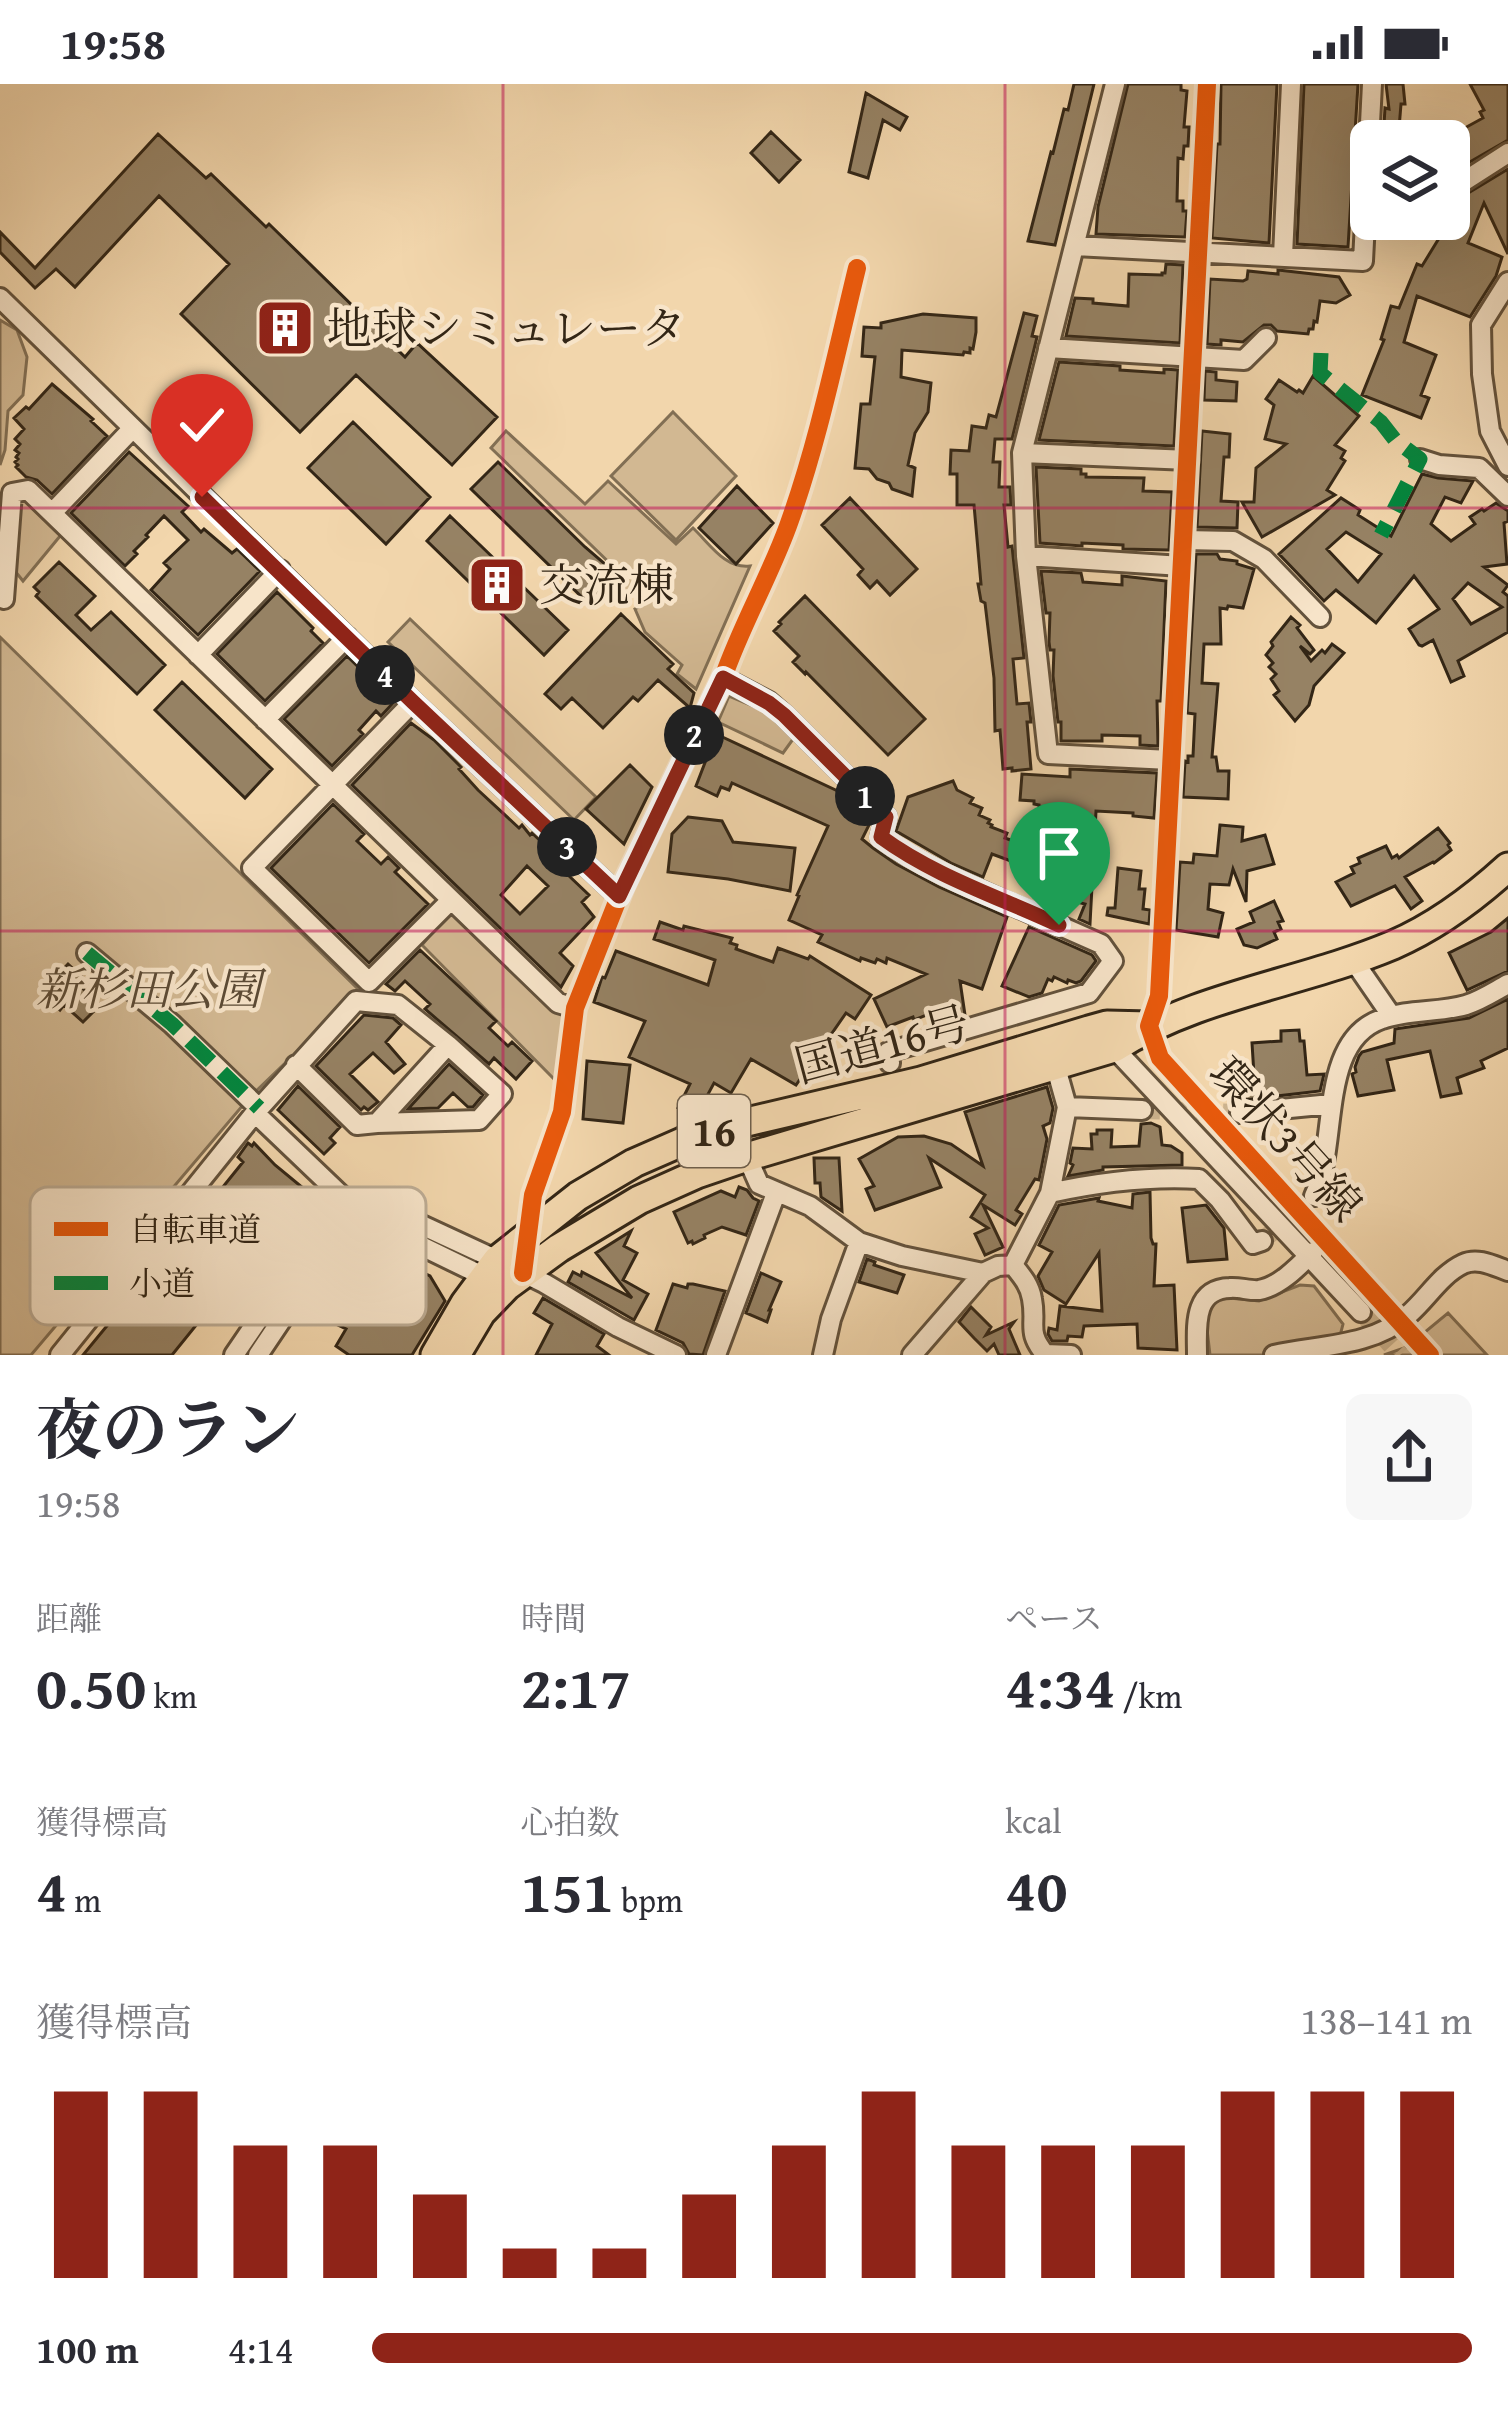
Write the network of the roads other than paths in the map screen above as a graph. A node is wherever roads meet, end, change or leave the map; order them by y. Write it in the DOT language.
graph roads {
  1 [pos="1115,84"];
  2 [pos="1207,84"];
  3 [pos="1291,84"];
  4 [pos="1372,84"];
  5 [pos="1508,153"];
  6 [pos="1470,177"];
  7 [pos="1075,246"];
  8 [pos="1200,251"];
  9 [pos="1282,256"];
  10 [pos="857,268"];
  11 [pos="1508,282"];
  12 [pos="0,299"];
  13 [pos="1266,338"];
  14 [pos="1048,348"];
  15 [pos="1194,358"];
  16 [pos="132,429"];
  17 [pos="1022,452"];
  18 [pos="1420,459"];
  19 [pos="1189,460"];
  20 [pos="1508,466"];
  21 [pos="1508,496"];
  22 [pos="52,514"];
  23 [pos="1184,540"];
  24 [pos="1026,556"];
  25 [pos="1182,566"];
  26 [pos="280,570"];
  27 [pos="4,599"];
  28 [pos="1320,617"];
  29 [pos="347,637"];
  30 [pos="197,655"];
  31 [pos="723,678"];
  32 [pos="413,702"];
  33 [pos="265,720"];
  34 [pos="1170,760"];
  35 [pos="332,785"];
  36 [pos="1508,867"];
  37 [pos="619,896"];
  38 [pos="451,900"];
  39 [pos="87,953"];
  40 [pos="1355,960"];
  41 [pos="1508,984"];
  42 [pos="575,1008"];
  43 [pos="1391,1016"];
  44 [pos="1149,1026"];
  45 [pos="1111,1036"];
  46 [pos="448,1045"];
  47 [pos="1051,1053"];
  48 [pos="890,1063"];
  49 [pos="296,1066"];
  50 [pos="1331,1104"];
  51 [pos="1067,1107"];
  52 [pos="1142,1110"];
  53 [pos="257,1111"];
  54 [pos="1240,1113"];
  55 [pos="377,1123"];
  56 [pos="747,1157"];
  57 [pos="196,1187"];
  58 [pos="333,1187"];
  59 [pos="1049,1192"];
  60 [pos="776,1193"];
  61 [pos="1314,1196"];
  62 [pos="426,1232"];
  63 [pos="528,1232"];
  64 [pos="1262,1240"];
  65 [pos="1325,1240"];
  66 [pos="859,1242"];
  67 [pos="426,1243"];
  68 [pos="1307,1258"];
  69 [pos="1012,1265"];
  70 [pos="490,1268"];
  71 [pos="1508,1271"];
  72 [pos="523,1273"];
  73 [pos="983,1273"];
  74 [pos="1378,1297"];
  75 [pos="1360,1312"];
  76 [pos="84,1325"];
  77 [pos="254,1325"];
  78 [pos="278,1325"];
  79 [pos="60,1355"];
  80 [pos="234,1355"];
  81 [pos="258,1355"];
  82 [pos="435,1355"];
  83 [pos="456,1355"];
  84 [pos="676,1355"];
  85 [pos="716,1355"];
  86 [pos="824,1355"];
  87 [pos="912,1355"];
  88 [pos="1071,1355"];
  89 [pos="1197,1355"];
  90 [pos="1274,1355"];
  1 -- 7 [label="street"];
  2 -- 8 [label="street"];
  3 -- 9 [label="street"];
  4 -- 9 [label="street"];
  5 -- 6 [label="street"];
  7 -- 8 [label="street"];
  7 -- 14 [label="street"];
  8 -- 9 [label="street"];
  8 -- 15 [label="street"];
  10 -- 31 [label="street"];
  11 -- 20 [label="street"];
  12 -- 16 [label="street"];
  13 -- 15 [label="street"];
  14 -- 15 [label="street"];
  14 -- 17 [label="street"];
  15 -- 19 [label="street"];
  16 -- 22 [label="street"];
  16 -- 26 [label="street"];
  17 -- 19 [label="street"];
  17 -- 24 [label="street"];
  18 -- 21 [label="street"];
  19 -- 23 [label="street"];
  22 -- 27 [label="street"];
  22 -- 30 [label="street"];
  23 -- 25 [label="street"];
  23 -- 28 [label="street"];
  24 -- 25 [label="street"];
  24 -- 34 [label="street"];
  25 -- 34 [label="street"];
  26 -- 29 [label="street"];
  26 -- 30 [label="street"];
  29 -- 32 [label="street"];
  29 -- 33 [label="street"];
  30 -- 33 [label="street"];
  31 -- 37 [label="street"];
  31 -- 48 [label="street"];
  32 -- 35 [label="street"];
  32 -- 37 [label="street"];
  33 -- 35 [label="street"];
  34 -- 44 [label="street"];
  35 -- 38 [label="street"];
  35 -- 38 [label="street"];
  36 -- 40 [label="highway, 国道16号 / 16"];
  37 -- 42 [label="street"];
  38 -- 42 [label="street"];
  39 -- 53 [label="street"];
  40 -- 43 [label="street"];
  40 -- 44 [label="highway, 国道16号 / 16"];
  41 -- 43 [label="street"];
  42 -- 63 [label="street"];
  43 -- 50 [label="street"];
  44 -- 45 [label="highway, 国道16号 / 16"];
  44 -- 65 [label="street, 環状3号線"];
  45 -- 47 [label="highway, 国道16号 / 16"];
  45 -- 68 [label="street, 環状3号線"];
  46 -- 49 [label="street"];
  46 -- 55 [label="street"];
  46 -- 55 [label="street"];
  47 -- 51 [label="street"];
  47 -- 56 [label="highway, 国道16号 / 16"];
  47 -- 63 [label="highway, 国道16号 / 16"];
  49 -- 53 [label="street"];
  49 -- 55 [label="street"];
  50 -- 54 [label="street"];
  50 -- 61 [label="street"];
  51 -- 52 [label="street"];
  51 -- 59 [label="street"];
  53 -- 57 [label="street"];
  53 -- 58 [label="street"];
  56 -- 60 [label="street"];
  56 -- 72 [label="highway, 国道16号 / 16"];
  59 -- 64 [label="street"];
  59 -- 69 [label="street"];
  60 -- 66 [label="street"];
  60 -- 85 [label="street"];
  62 -- 70 [label="street"];
  63 -- 70 [label="highway, 国道16号 / 16"];
  63 -- 72 [label="street"];
  65 -- 68 [label="street"];
  65 -- 74 [label="street, 環状3号線"];
  66 -- 73 [label="street"];
  66 -- 86 [label="street"];
  67 -- 70 [label="street"];
  68 -- 75 [label="street, 環状3号線"];
  68 -- 89 [label="street"];
  69 -- 73 [label="street"];
  69 -- 88 [label="street"];
  70 -- 72 [label="street"];
  70 -- 82 [label="highway, 国道16号 / 16"];
  71 -- 90 [label="street"];
  72 -- 83 [label="highway, 国道16号 / 16"];
  72 -- 84 [label="street"];
  73 -- 87 [label="street"];
  76 -- 79 [label="street"];
  77 -- 80 [label="street"];
  78 -- 81 [label="street"];
}
